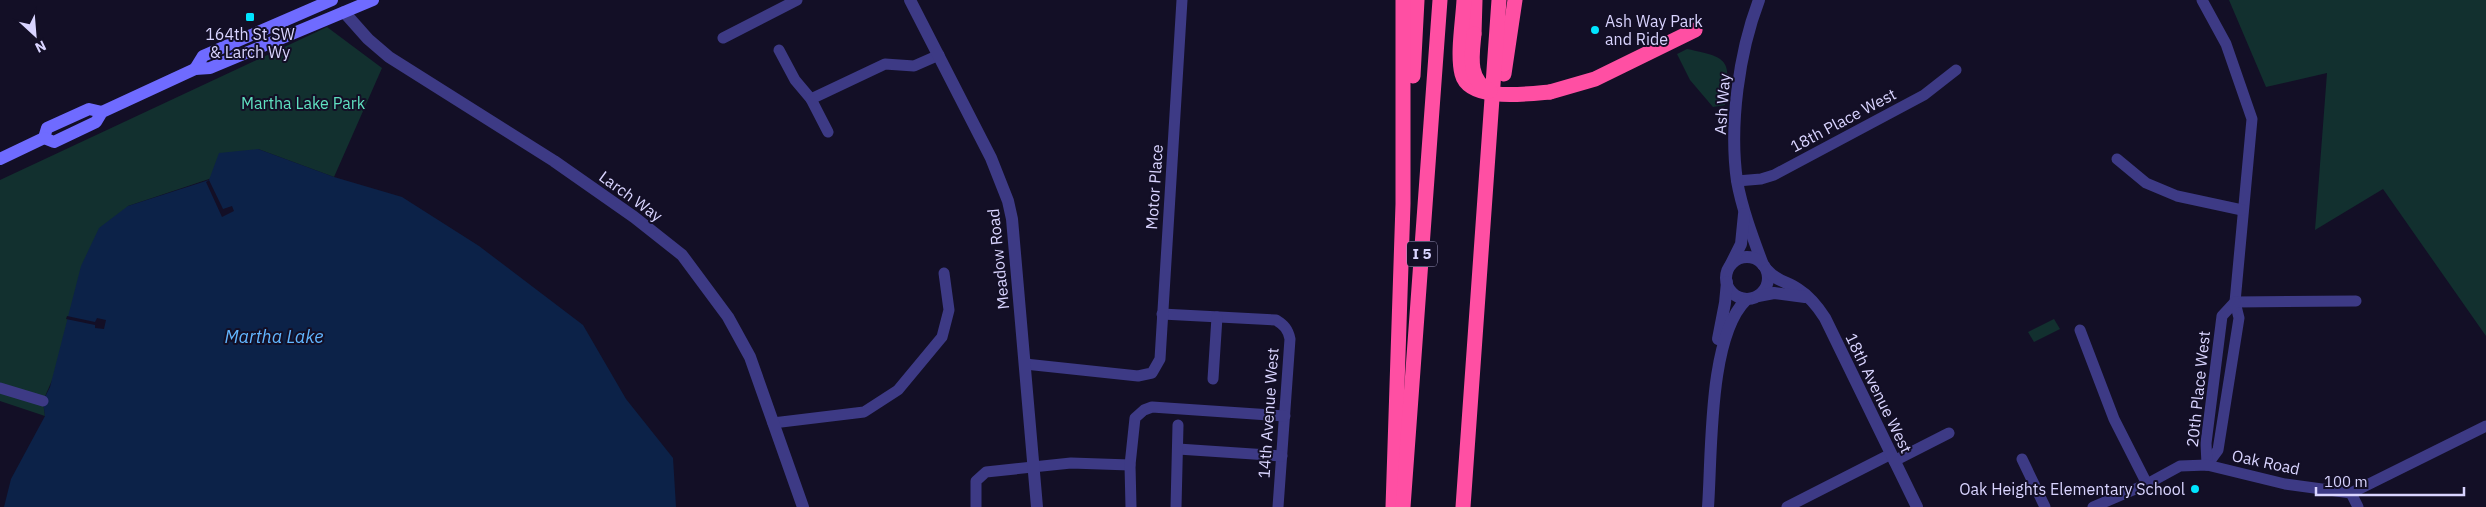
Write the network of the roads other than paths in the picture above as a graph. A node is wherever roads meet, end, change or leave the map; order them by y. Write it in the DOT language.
graph roads {
  1 [pos="333,0"];
  2 [pos="373,0"];
  3 [pos="797,0"];
  4 [pos="910,0"];
  5 [pos="1182,0"];
  6 [pos="1403,0"];
  7 [pos="1417,0"];
  8 [pos="1440,0"];
  9 [pos="1464,0"];
  10 [pos="1475,0"];
  11 [pos="1499,0"];
  12 [pos="1515,0"];
  13 [pos="1759,0"];
  14 [pos="2202,0"];
  15 [pos="344,12"];
  16 [pos="1695,30"];
  17 [pos="723,38"];
  18 [pos="779,50"];
  19 [pos="939,56"];
  20 [pos="195,69"];
  21 [pos="1956,70"];
  22 [pos="1496,93"];
  23 [pos="811,99"];
  24 [pos="828,132"];
  25 [pos="0,158"];
  26 [pos="2117,159"];
  27 [pos="1489,165"];
  28 [pos="1737,181"];
  29 [pos="1403,204"];
  30 [pos="2242,210"];
  31 [pos="1744,212"];
  32 [pos="1731,264"];
  33 [pos="1765,268"];
  34 [pos="944,273"];
  35 [pos="1726,282"];
  36 [pos="1806,297"];
  37 [pos="1752,298"];
  38 [pos="2356,301"];
  39 [pos="2235,302"];
  40 [pos="1162,314"];
  41 [pos="1217,317"];
  42 [pos="2080,330"];
  43 [pos="1719,361"];
  44 [pos="1024,364"];
  45 [pos="1213,379"];
  46 [pos="0,388"];
  47 [pos="43,401"];
  48 [pos="1284,416"];
  49 [pos="773,422"];
  50 [pos="1178,426"];
  51 [pos="2486,426"];
  52 [pos="1949,433"];
  53 [pos="1178,449"];
  54 [pos="1282,456"];
  55 [pos="1893,457"];
  56 [pos="2022,459"];
  57 [pos="1130,465"];
  58 [pos="2207,465"];
  59 [pos="1035,468"];
  60 [pos="2147,484"];
  61 [pos="2350,493"];
  62 [pos="802,507"];
  63 [pos="976,507"];
  64 [pos="1037,507"];
  65 [pos="1131,507"];
  66 [pos="1176,507"];
  67 [pos="1278,507"];
  68 [pos="1393,507"];
  69 [pos="1403,507"];
  70 [pos="1463,507"];
  71 [pos="1708,507"];
  72 [pos="1787,507"];
  73 [pos="1917,507"];
  74 [pos="2046,507"];
  75 [pos="2093,507"];
  76 [pos="2358,507"];
  1 -- 15 [label="main road, Larch Way"];
  1 -- 20 [label="main road"];
  2 -- 15 [label="main road"];
  3 -- 17 [label="street"];
  4 -- 19 [label="street, Meadow Road"];
  5 -- 40 [label="street, Motor Place"];
  6 -- 29 [label="highway"];
  7 -- 29 [label="highway"];
  8 -- 69 [label="highway, I 5"];
  9 -- 22 [label="highway, bridge"];
  10 -- 22 [label="highway, bridge"];
  11 -- 27 [label="highway"];
  12 -- 27 [label="highway"];
  13 -- 28 [label="street, Ash Way"];
  14 -- 30 [label="street, 20th Place West"];
  15 -- 20 [label="main road"];
  15 -- 49 [label="street, Larch Way"];
  16 -- 22 [label="highway, bridge"];
  18 -- 23 [label="street"];
  19 -- 23 [label="street"];
  19 -- 44 [label="street, Meadow Road"];
  20 -- 25 [label="main road"];
  21 -- 28 [label="street, 18th Place West"];
  23 -- 24 [label="street"];
  26 -- 30 [label="street"];
  27 -- 70 [label="highway"];
  28 -- 31 [label="street, Ash Way"];
  29 -- 68 [label="highway"];
  30 -- 39 [label="street, 20th Place West"];
  31 -- 32 [label="street, Ash Way"];
  31 -- 33 [label="street, Ash Way"];
  32 -- 33 [label="street"];
  32 -- 35 [label="street"];
  33 -- 36 [label="street, 18th Avenue West"];
  33 -- 37 [label="street"];
  34 -- 49 [label="street"];
  35 -- 37 [label="street"];
  35 -- 43 [label="street"];
  36 -- 37 [label="street"];
  36 -- 55 [label="street, 18th Avenue West"];
  37 -- 43 [label="street"];
  38 -- 39 [label="street"];
  39 -- 58 [label="street, 20th Place West"];
  39 -- 58 [label="street, 20th Place West"];
  40 -- 41 [label="street"];
  40 -- 44 [label="street, Motor Place"];
  41 -- 45 [label="street"];
  41 -- 48 [label="street, 14th Avenue West"];
  42 -- 60 [label="street"];
  43 -- 71 [label="street"];
  44 -- 59 [label="street, Meadow Road"];
  46 -- 47 [label="street"];
  48 -- 54 [label="street, 14th Avenue West"];
  48 -- 57 [label="street"];
  49 -- 62 [label="street, Larch Way"];
  50 -- 53 [label="street"];
  51 -- 61 [label="street"];
  52 -- 55 [label="street"];
  53 -- 54 [label="street"];
  53 -- 66 [label="street"];
  54 -- 67 [label="street, 14th Avenue West"];
  55 -- 72 [label="street"];
  55 -- 73 [label="street, 18th Avenue West"];
  56 -- 74 [label="street"];
  57 -- 59 [label="street"];
  57 -- 65 [label="street"];
  58 -- 60 [label="street, Oak Road"];
  58 -- 61 [label="street, Oak Road"];
  59 -- 63 [label="street"];
  59 -- 64 [label="street, Meadow Road"];
  60 -- 75 [label="street, Oak Road"];
  61 -- 76 [label="street"];
}
